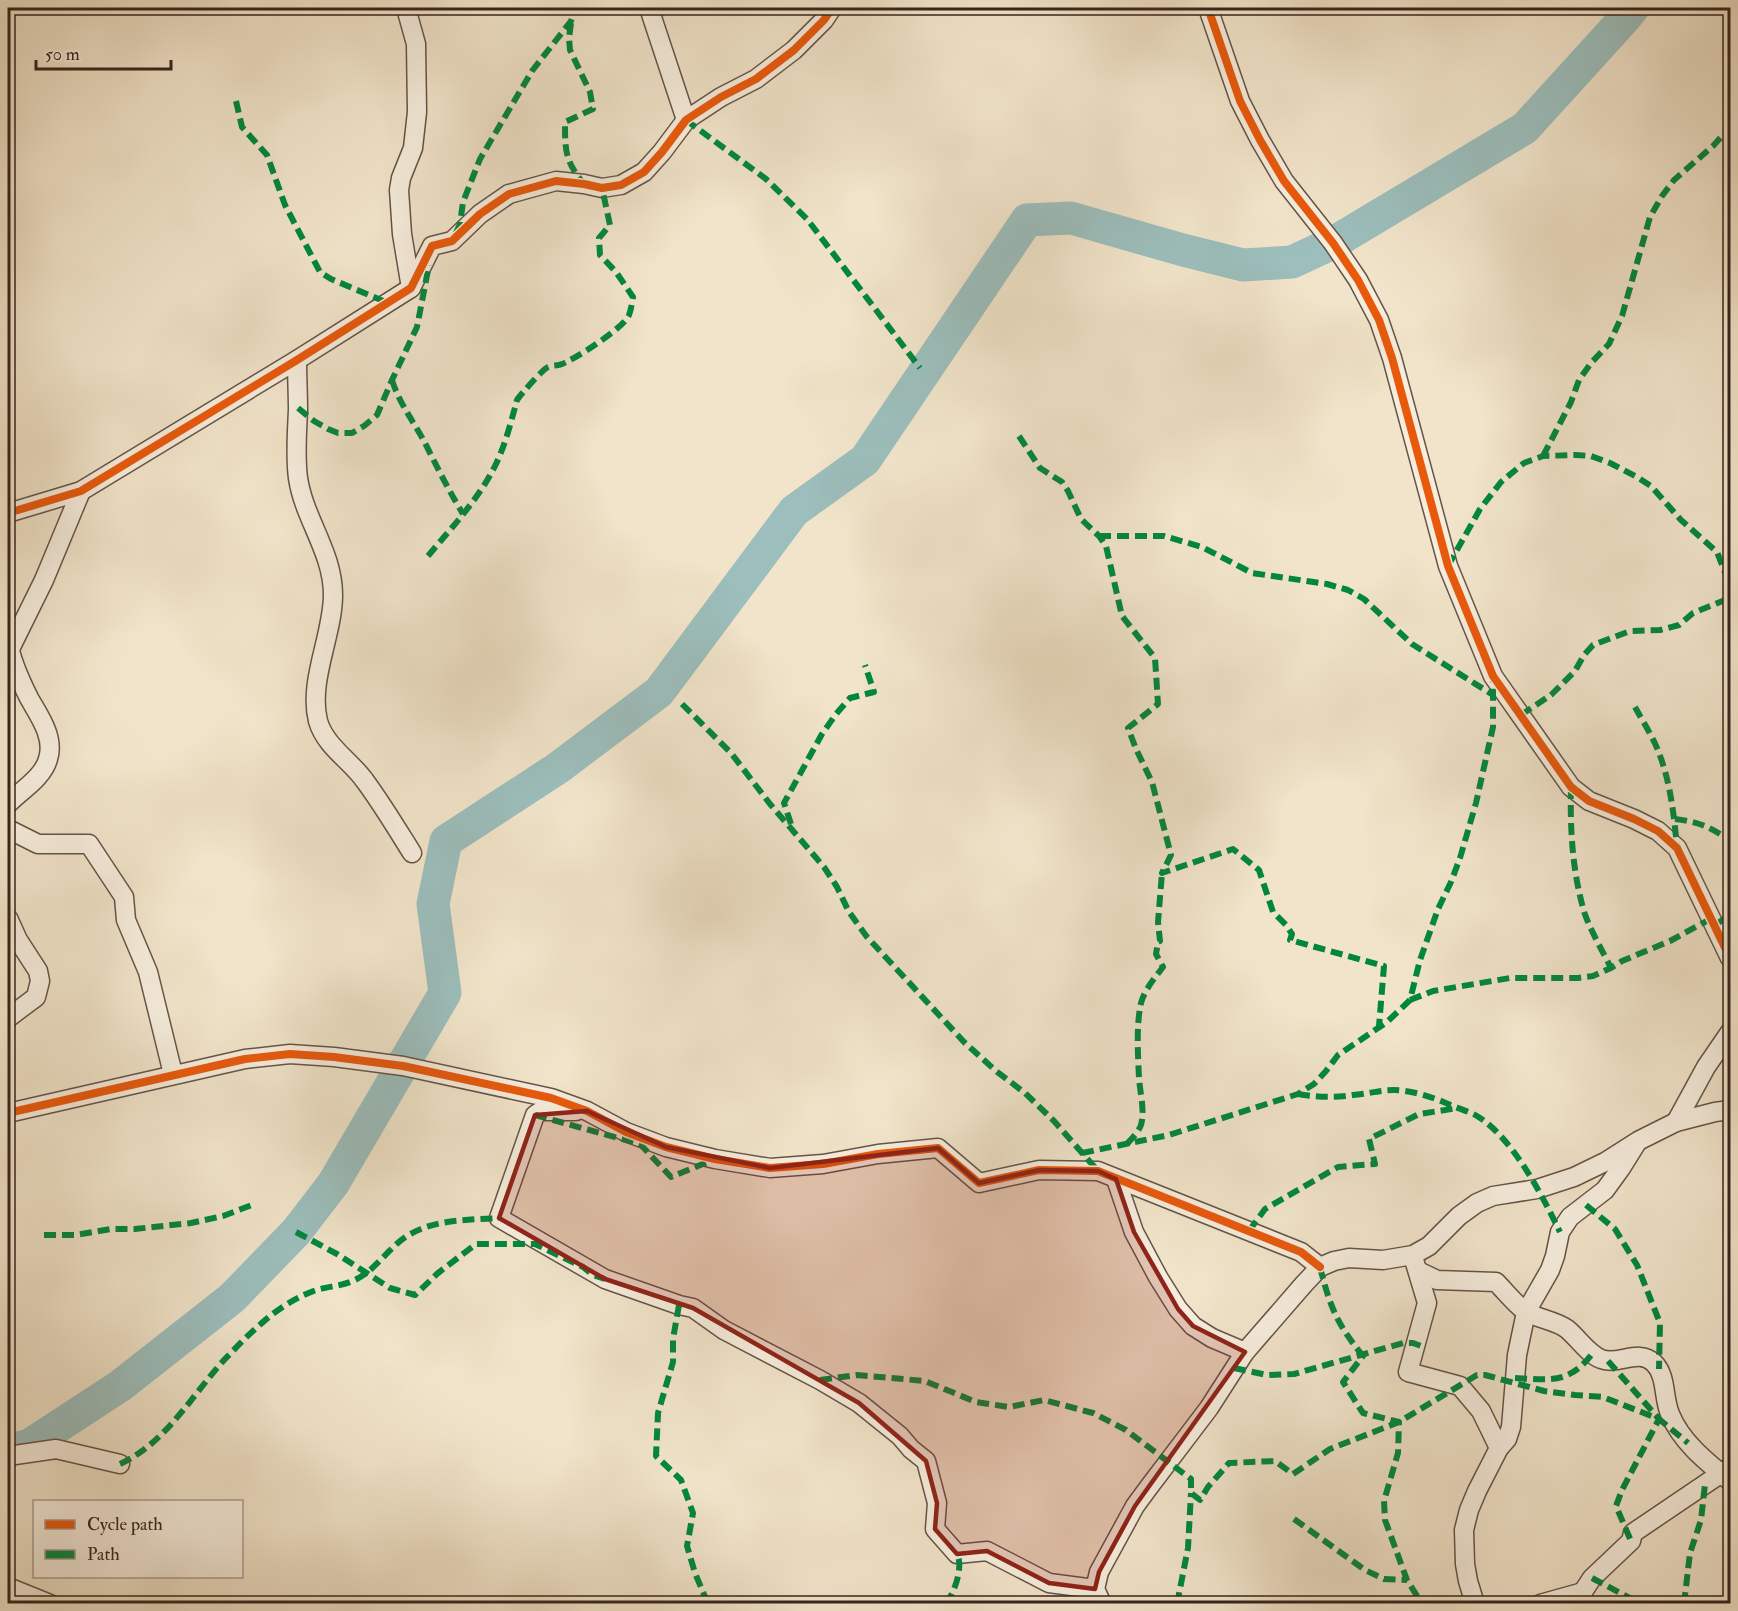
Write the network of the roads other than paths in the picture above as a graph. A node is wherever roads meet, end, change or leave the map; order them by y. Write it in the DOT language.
graph roads {
  1 [pos="406,8"];
  2 [pos="650,8"];
  3 [pos="832,8"];
  4 [pos="1208,8"];
  5 [pos="686,120"];
  6 [pos="411,288"];
  7 [pos="297,360"];
  8 [pos="81,491"];
  9 [pos="8,513"];
  10 [pos="8,648"];
  11 [pos="8,804"];
  12 [pos="8,830"];
  13 [pos="412,853"];
  14 [pos="8,918"];
  15 [pos="1731,958"];
  16 [pos="8,1018"];
  17 [pos="1731,1032"];
  18 [pos="174,1074"];
  19 [pos="8,1107"];
  20 [pos="1731,1110"];
  21 [pos="587,1111"];
  22 [pos="8,1112"];
  23 [pos="1676,1122"];
  24 [pos="1638,1141"];
  25 [pos="1116,1179"];
  26 [pos="1415,1263"];
  27 [pos="1320,1267"];
  28 [pos="1526,1312"];
  29 [pos="1245,1352"];
  30 [pos="1499,1448"];
  31 [pos="8,1456"];
  32 [pos="120,1464"];
  33 [pos="1727,1474"];
  34 [pos="8,1587"];
  35 [pos="1098,1596"];
  36 [pos="1579,1598"];
  37 [pos="50,1604"];
  38 [pos="1083,1604"];
  39 [pos="1475,1604"];
  40 [pos="1540,1604"];
  1 -- 6 [label="street"];
  2 -- 5 [label="street"];
  3 -- 5 [label="street"];
  4 -- 15 [label="street"];
  5 -- 6 [label="street"];
  6 -- 7 [label="street"];
  7 -- 8 [label="street"];
  7 -- 13 [label="street"];
  8 -- 9 [label="street"];
  8 -- 10 [label="street"];
  10 -- 11 [label="street"];
  12 -- 18 [label="street"];
  14 -- 16 [label="street"];
  17 -- 23 [label="street"];
  18 -- 21 [label="street"];
  18 -- 22 [label="street"];
  19 -- 22 [label="street"];
  20 -- 23 [label="street"];
  21 -- 25 [label="street"];
  21 -- 35 [label="street"];
  23 -- 24 [label="street"];
  24 -- 26 [label="street"];
  24 -- 28 [label="street"];
  25 -- 27 [label="street"];
  25 -- 29 [label="street"];
  26 -- 27 [label="street"];
  26 -- 28 [label="street"];
  26 -- 30 [label="street"];
  27 -- 29 [label="street"];
  28 -- 30 [label="street"];
  28 -- 33 [label="street"];
  29 -- 35 [label="street"];
  30 -- 39 [label="street"];
  31 -- 32 [label="street"];
  33 -- 36 [label="street"];
  34 -- 37 [label="street"];
  35 -- 38 [label="street"];
  36 -- 40 [label="street"];
}
